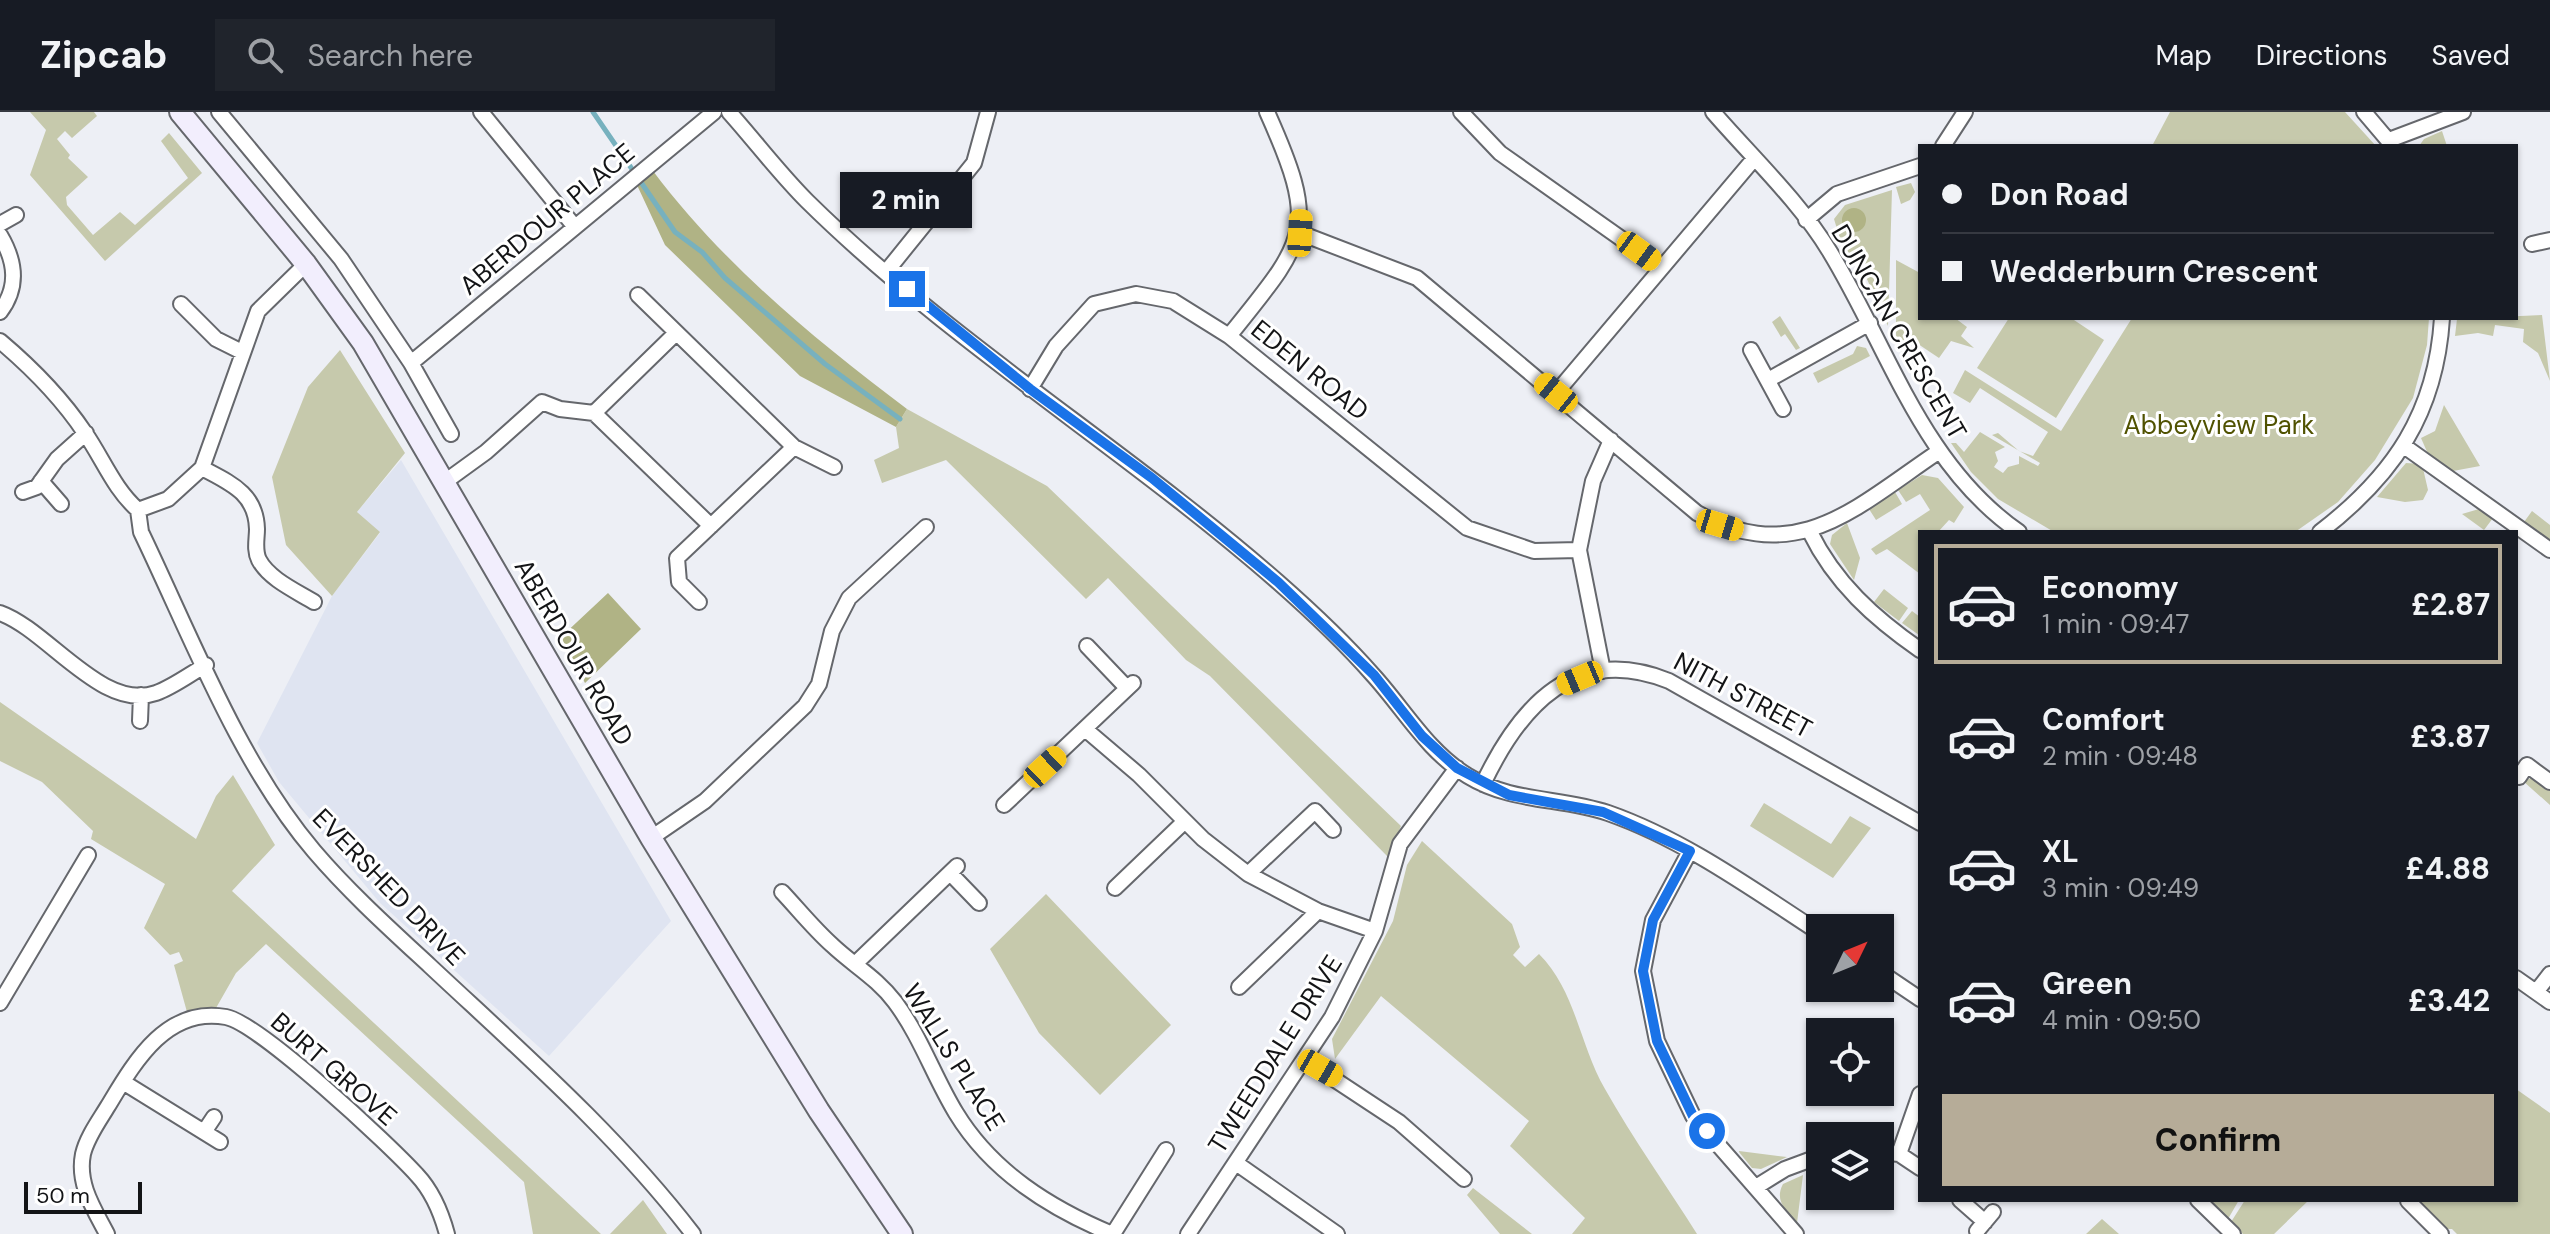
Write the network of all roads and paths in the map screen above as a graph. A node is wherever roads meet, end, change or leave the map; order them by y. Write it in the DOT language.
graph roads {
  1 [pos="180,112"];
  2 [pos="219,112"];
  3 [pos="481,112"];
  4 [pos="714,112"];
  5 [pos="729,112"];
  6 [pos="988,112"];
  7 [pos="1267,112"];
  8 [pos="1461,112"];
  9 [pos="1713,112"];
  10 [pos="1965,112"];
  11 [pos="2364,112"];
  12 [pos="2463,112"];
  13 [pos="2391,143"];
  14 [pos="1944,144"];
  15 [pos="1753,160"];
  16 [pos="1918,168"];
  17 [pos="16,215"];
  18 [pos="1806,220"];
  19 [pos="0,224"];
  20 [pos="575,227"];
  21 [pos="1300,233"];
  22 [pos="0,235"];
  23 [pos="2550,240"];
  24 [pos="2532,244"];
  25 [pos="306,264"];
  26 [pos="1660,266"];
  27 [pos="886,272"];
  28 [pos="638,295"];
  29 [pos="181,304"];
  30 [pos="0,312"];
  31 [pos="2442,320"];
  32 [pos="1870,323"];
  33 [pos="675,334"];
  34 [pos="1229,336"];
  35 [pos="0,341"];
  36 [pos="1751,350"];
  37 [pos="242,352"];
  38 [pos="411,363"];
  39 [pos="1768,380"];
  40 [pos="1030,389"];
  41 [pos="1556,393"];
  42 [pos="1783,409"];
  43 [pos="594,413"];
  44 [pos="86,433"];
  45 [pos="451,434"];
  46 [pos="1611,440"];
  47 [pos="2404,446"];
  48 [pos="794,447"];
  49 [pos="1938,452"];
  50 [pos="834,467"];
  51 [pos="202,468"];
  52 [pos="41,481"];
  53 [pos="446,481"];
  54 [pos="23,492"];
  55 [pos="61,504"];
  56 [pos="138,510"];
  57 [pos="711,526"];
  58 [pos="926,527"];
  59 [pos="2016,530"];
  60 [pos="2322,530"];
  61 [pos="1810,532"];
  62 [pos="1579,550"];
  63 [pos="2550,550"];
  64 [pos="314,602"];
  65 [pos="699,602"];
  66 [pos="0,613"];
  67 [pos="1087,646"];
  68 [pos="1918,648"];
  69 [pos="206,665"];
  70 [pos="1603,671"];
  71 [pos="141,695"];
  72 [pos="140,721"];
  73 [pos="1085,729"];
  74 [pos="2526,766"];
  75 [pos="1457,768"];
  76 [pos="2550,782"];
  77 [pos="1483,784"];
  78 [pos="1004,805"];
  79 [pos="1184,822"];
  80 [pos="1918,822"];
  81 [pos="1333,830"];
  82 [pos="651,838"];
  83 [pos="1690,851"];
  84 [pos="88,855"];
  85 [pos="1248,874"];
  86 [pos="1115,888"];
  87 [pos="782,892"];
  88 [pos="979,903"];
  89 [pos="1318,911"];
  90 [pos="1806,924"];
  91 [pos="1375,931"];
  92 [pos="856,963"];
  93 [pos="2550,974"];
  94 [pos="2518,979"];
  95 [pos="1894,981"];
  96 [pos="1239,987"];
  97 [pos="2536,992"];
  98 [pos="1918,998"];
  99 [pos="2550,1002"];
  100 [pos="0,1003"];
  101 [pos="1305,1060"];
  102 [pos="123,1082"];
  103 [pos="1918,1100"];
  104 [pos="214,1117"];
  105 [pos="204,1132"];
  106 [pos="220,1142"];
  107 [pos="1166,1150"];
  108 [pos="1894,1153"];
  109 [pos="1899,1154"];
  110 [pos="1806,1161"];
  111 [pos="1236,1163"];
  112 [pos="1918,1167"];
  113 [pos="1464,1179"];
  114 [pos="1756,1187"];
  115 [pos="1962,1202"];
  116 [pos="2200,1202"];
  117 [pos="2409,1202"];
  118 [pos="1985,1221"];
  119 [pos="1088,1230"];
  120 [pos="2436,1232"];
  121 [pos="107,1234"];
  122 [pos="447,1234"];
  123 [pos="693,1234"];
  124 [pos="902,1234"];
  125 [pos="1112,1234"];
  126 [pos="1188,1234"];
  127 [pos="1337,1234"];
  128 [pos="1796,1234"];
  129 [pos="2233,1234"];
  1 -- 25 [label="main road, ABERDOUR ROAD"];
  2 -- 38 [label="street"];
  3 -- 20 [label="street"];
  4 -- 20 [label="street, ABERDOUR PLACE"];
  5 -- 27 [label="street"];
  6 -- 27 [label="street"];
  7 -- 21 [label="street"];
  8 -- 26 [label="street"];
  9 -- 15 [label="street, DUNCAN CRESCENT"];
  10 -- 14 [label="street"];
  11 -- 13 [label="street"];
  12 -- 13 [label="street"];
  15 -- 18 [label="street, DUNCAN CRESCENT"];
  15 -- 26 [label="street"];
  16 -- 18 [label="street"];
  17 -- 19 [label="street"];
  18 -- 32 [label="street, DUNCAN CRESCENT"];
  20 -- 38 [label="street, ABERDOUR PLACE"];
  21 -- 34 [label="street"];
  21 -- 41 [label="street"];
  22 -- 30 [label="street"];
  23 -- 24 [label="street"];
  25 -- 37 [label="street"];
  25 -- 53 [label="main road, ABERDOUR ROAD"];
  26 -- 41 [label="street"];
  27 -- 40 [label="street"];
  28 -- 33 [label="street"];
  29 -- 37 [label="street"];
  31 -- 47 [label="street"];
  32 -- 39 [label="street"];
  32 -- 49 [label="street, DUNCAN CRESCENT"];
  33 -- 43 [label="street"];
  33 -- 48 [label="street"];
  34 -- 40 [label="street, EDEN ROAD"];
  34 -- 62 [label="street, EDEN ROAD"];
  35 -- 44 [label="street, EVERSHED DRIVE"];
  36 -- 39 [label="street"];
  37 -- 51 [label="street"];
  38 -- 45 [label="street"];
  39 -- 42 [label="street"];
  40 -- 75 [label="street"];
  41 -- 46 [label="street"];
  43 -- 53 [label="street"];
  43 -- 57 [label="street"];
  44 -- 52 [label="street"];
  44 -- 56 [label="street, EVERSHED DRIVE"];
  46 -- 61 [label="street"];
  46 -- 62 [label="street"];
  47 -- 60 [label="street"];
  47 -- 63 [label="street"];
  48 -- 50 [label="street"];
  48 -- 57 [label="street"];
  49 -- 59 [label="street, DUNCAN CRESCENT"];
  49 -- 61 [label="street"];
  51 -- 56 [label="street"];
  51 -- 64 [label="street"];
  52 -- 54 [label="street"];
  52 -- 55 [label="street"];
  53 -- 82 [label="main road, ABERDOUR ROAD"];
  56 -- 69 [label="street, EVERSHED DRIVE"];
  57 -- 65 [label="street"];
  58 -- 82 [label="street"];
  61 -- 68 [label="street"];
  62 -- 70 [label="street"];
  66 -- 71 [label="street"];
  67 -- 73 [label="street"];
  69 -- 71 [label="street"];
  69 -- 123 [label="street, EVERSHED DRIVE"];
  70 -- 77 [label="street, NITH STREET"];
  70 -- 80 [label="street, NITH STREET"];
  71 -- 72 [label="street"];
  73 -- 78 [label="street"];
  73 -- 79 [label="street"];
  74 -- 76 [label="street"];
  75 -- 77 [label="street"];
  75 -- 91 [label="street, TWEEDDALE DRIVE"];
  77 -- 83 [label="street"];
  79 -- 85 [label="street"];
  79 -- 86 [label="street"];
  81 -- 85 [label="street"];
  82 -- 124 [label="main road, ABERDOUR ROAD"];
  83 -- 90 [label="street"];
  83 -- 114 [label="street"];
  84 -- 100 [label="street"];
  85 -- 89 [label="street"];
  87 -- 92 [label="street, WALLS PLACE"];
  88 -- 92 [label="street"];
  89 -- 91 [label="street"];
  89 -- 96 [label="street"];
  91 -- 101 [label="street, TWEEDDALE DRIVE"];
  92 -- 119 [label="street, WALLS PLACE"];
  93 -- 97 [label="street"];
  94 -- 97 [label="street"];
  95 -- 98 [label="street"];
  97 -- 99 [label="street"];
  101 -- 111 [label="street, TWEEDDALE DRIVE"];
  101 -- 113 [label="street"];
  102 -- 105 [label="street"];
  102 -- 121 [label="street, BURT GROVE"];
  102 -- 122 [label="street, BURT GROVE"];
  103 -- 109 [label="street"];
  104 -- 105 [label="street"];
  105 -- 106 [label="street"];
  107 -- 125 [label="street, WALLS PLACE"];
  108 -- 109 [label="street"];
  109 -- 112 [label="street"];
  110 -- 114 [label="street"];
  111 -- 126 [label="street, TWEEDDALE DRIVE"];
  111 -- 127 [label="street"];
  114 -- 128 [label="street"];
  115 -- 118 [label="street"];
  116 -- 129 [label="street"];
  117 -- 120 [label="street"];
  119 -- 125 [label="street, WALLS PLACE"];
}
